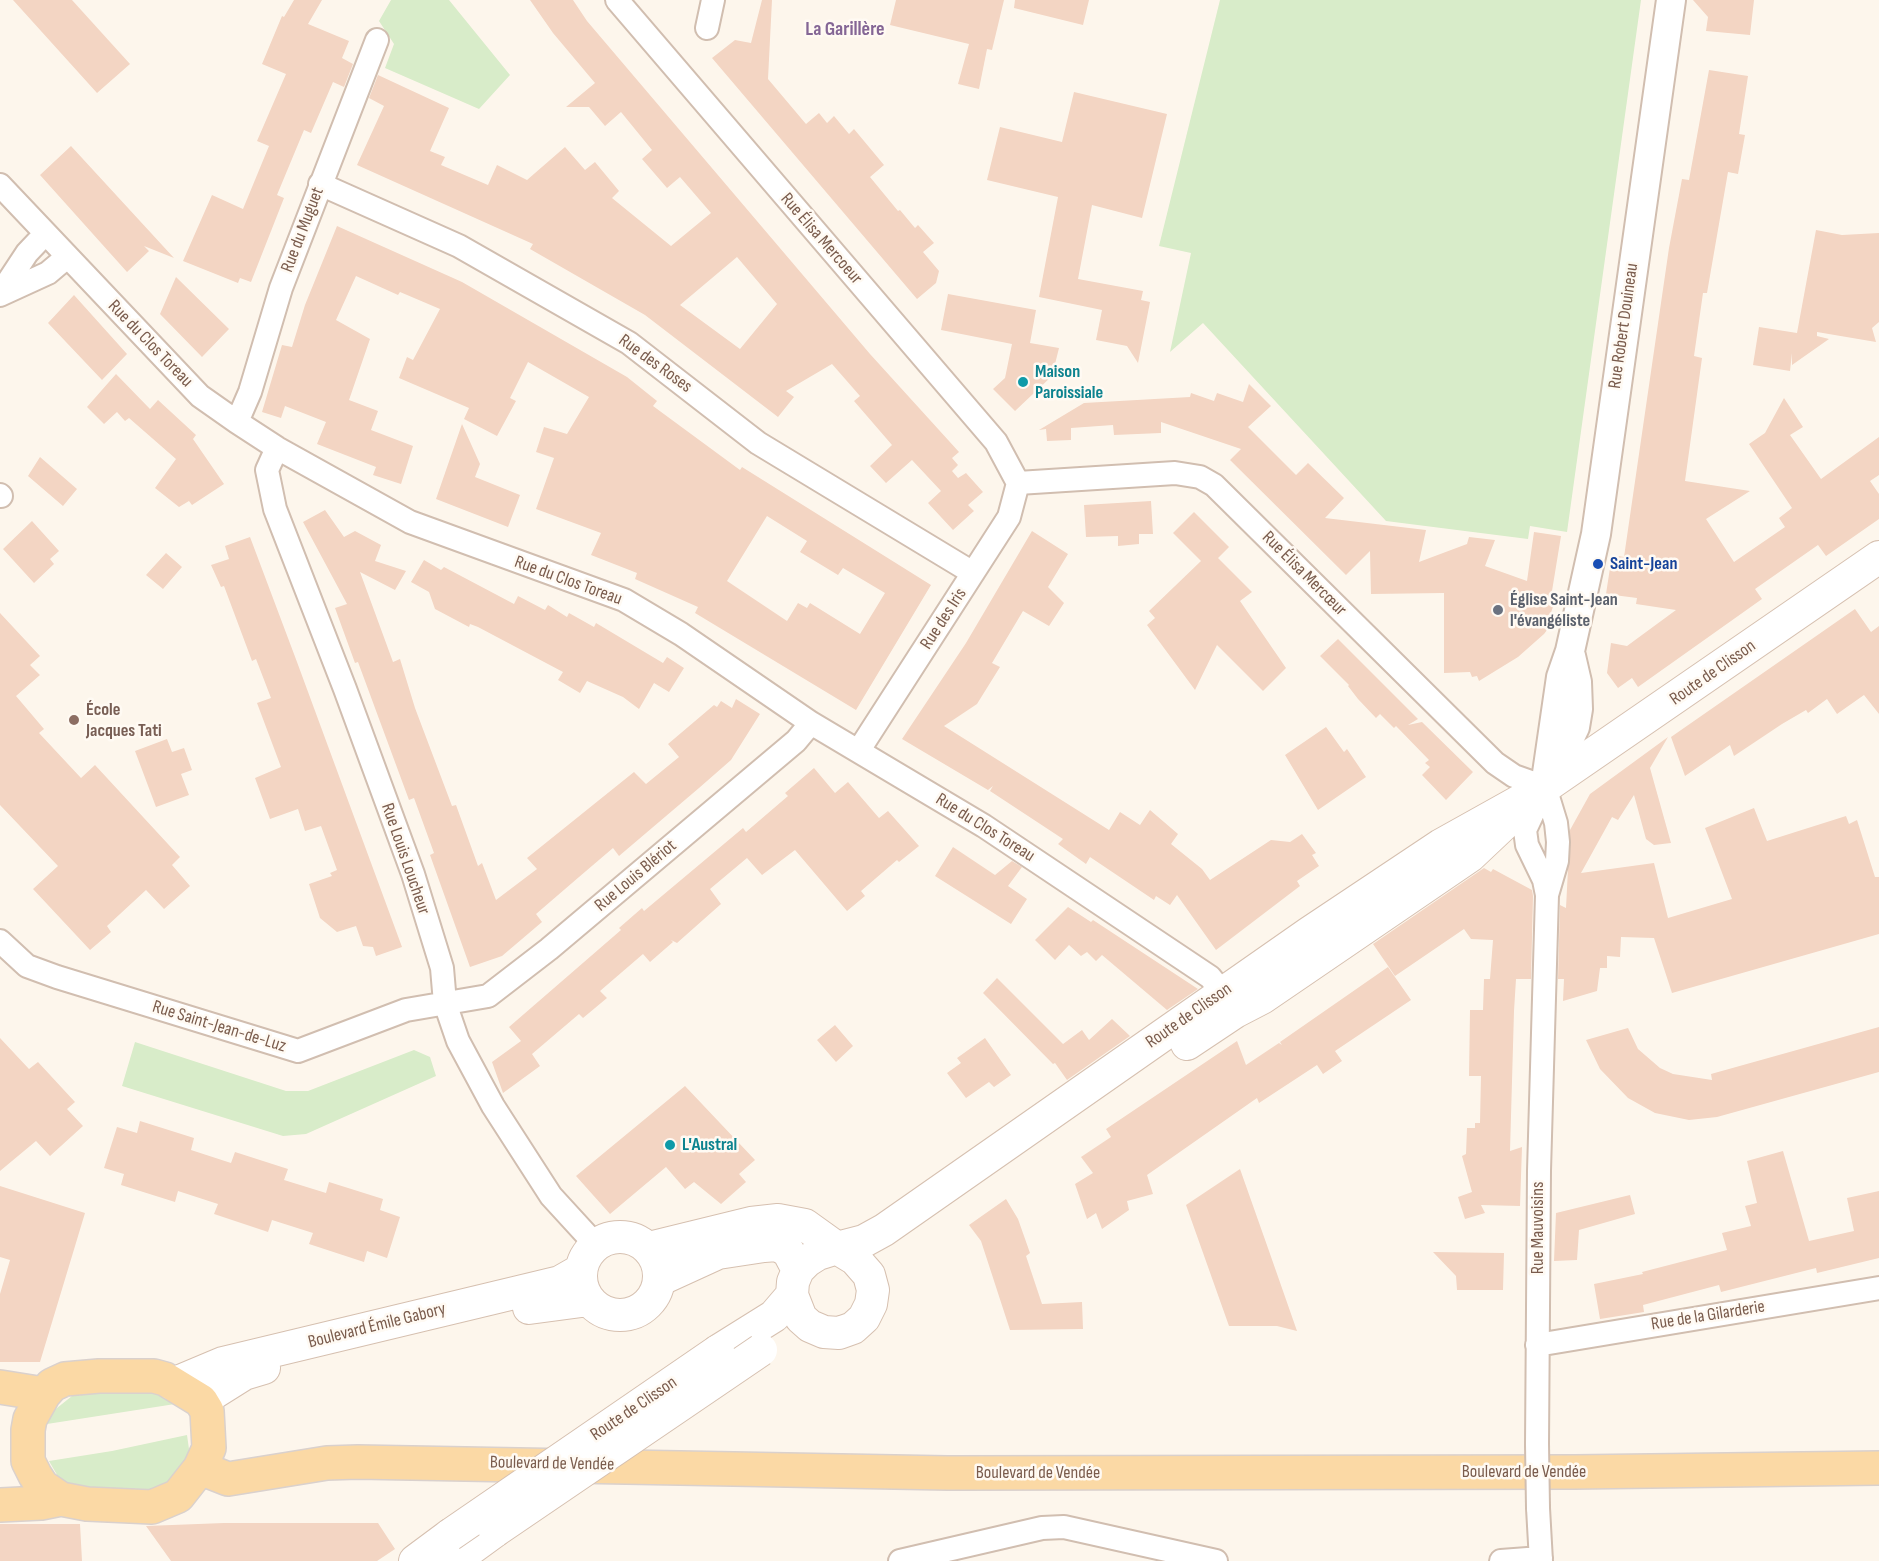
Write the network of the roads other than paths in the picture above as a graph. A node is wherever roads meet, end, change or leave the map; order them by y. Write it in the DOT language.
graph roads {
  1 [pos="617,0"];
  2 [pos="713,0"];
  3 [pos="1671,0"];
  4 [pos="706,28"];
  5 [pos="377,40"];
  6 [pos="320,184"];
  7 [pos="0,185"];
  8 [pos="45,234"];
  9 [pos="66,257"];
  10 [pos="0,295"];
  11 [pos="237,422"];
  12 [pos="277,448"];
  13 [pos="1018,483"];
  14 [pos="1879,557"];
  15 [pos="974,573"];
  16 [pos="812,723"];
  17 [pos="859,750"];
  18 [pos="1545,787"];
  19 [pos="1547,895"];
  20 [pos="0,941"];
  21 [pos="1229,1002"];
  22 [pos="445,1003"];
  23 [pos="649,1248"];
  24 [pos="837,1248"];
  25 [pos="588,1272"];
  26 [pos="870,1275"];
  27 [pos="659,1280"];
  28 [pos="795,1283"];
  29 [pos="1879,1288"];
  30 [pos="810,1326"];
  31 [pos="1537,1345"];
  32 [pos="173,1384"];
  33 [pos="0,1387"];
  34 [pos="44,1394"];
  35 [pos="201,1401"];
  36 [pos="200,1468"];
  37 [pos="1879,1468"];
  38 [pos="61,1499"];
  39 [pos="0,1505"];
  40 [pos="452,1548"];
  41 [pos="1541,1560"];
  42 [pos="415,1561"];
  43 [pos="900,1561"];
  44 [pos="1216,1561"];
  45 [pos="1501,1561"];
  1 -- 13 [label="street, Rue Élisa Mercoeur"];
  2 -- 4 [label="street"];
  3 -- 18 [label="street, Rue Robert Douineau"];
  5 -- 6 [label="street, Rue du Muguet"];
  6 -- 11 [label="street, Rue du Muguet"];
  6 -- 15 [label="street, Rue des Roses"];
  7 -- 8 [label="street, Rue du Clos Toreau"];
  8 -- 9 [label="street, Rue du Clos Toreau"];
  8 -- 10 [label="street"];
  9 -- 10 [label="street"];
  9 -- 11 [label="street, Rue du Clos Toreau"];
  11 -- 12 [label="street, Rue du Clos Toreau"];
  12 -- 16 [label="street, Rue du Clos Toreau"];
  12 -- 22 [label="street, Rue Louis Loucheur"];
  13 -- 15 [label="street, Rue des Iris"];
  13 -- 18 [label="street, Rue Élisa Mercœur"];
  14 -- 18 [label="main road, Route de Clisson"];
  15 -- 17 [label="street, Rue des Iris"];
  16 -- 17 [label="street, Rue du Clos Toreau"];
  16 -- 22 [label="street, Rue Louis Blériot"];
  17 -- 21 [label="street, Rue du Clos Toreau"];
  18 -- 19 [label="street, Rue Mauvoisins"];
  18 -- 19 [label="street, Rue Mauvoisins"];
  18 -- 21 [label="main road, Route de Clisson"];
  19 -- 31 [label="street, Rue Mauvoisins"];
  20 -- 22 [label="street, Rue Saint-Jean-de-Luz"];
  21 -- 24 [label="main road, Route de Clisson"];
  21 -- 26 [label="main road, Route de Clisson"];
  22 -- 25 [label="street, Rue Louis Loucheur"];
  23 -- 24 [label="main road"];
  23 -- 25 [label="main road"];
  23 -- 27 [label="main road"];
  24 -- 26 [label="main road"];
  24 -- 28 [label="main road"];
  25 -- 27 [label="main road"];
  25 -- 32 [label="main road, Boulevard Émile Gabory"];
  25 -- 35 [label="main road, Boulevard Émile Gabory"];
  26 -- 30 [label="main road"];
  27 -- 28 [label="main road"];
  28 -- 30 [label="main road"];
  28 -- 40 [label="main road, Route de Clisson, bridge"];
  29 -- 31 [label="street, Rue de la Gilarderie"];
  30 -- 40 [label="main road, Route de Clisson, bridge"];
  31 -- 41 [label="street, Rue Mauvoisins, bridge"];
  32 -- 34 [label="main road"];
  32 -- 35 [label="main road"];
  33 -- 34 [label="main road"];
  34 -- 38 [label="main road"];
  35 -- 36 [label="main road"];
  36 -- 37 [label="main road, Boulevard de Vendée"];
  36 -- 38 [label="main road"];
  38 -- 39 [label="main road"];
  40 -- 42 [label="main road, Route de Clisson"];
  41 -- 45 [label="street"];
  43 -- 44 [label="street"];
}
